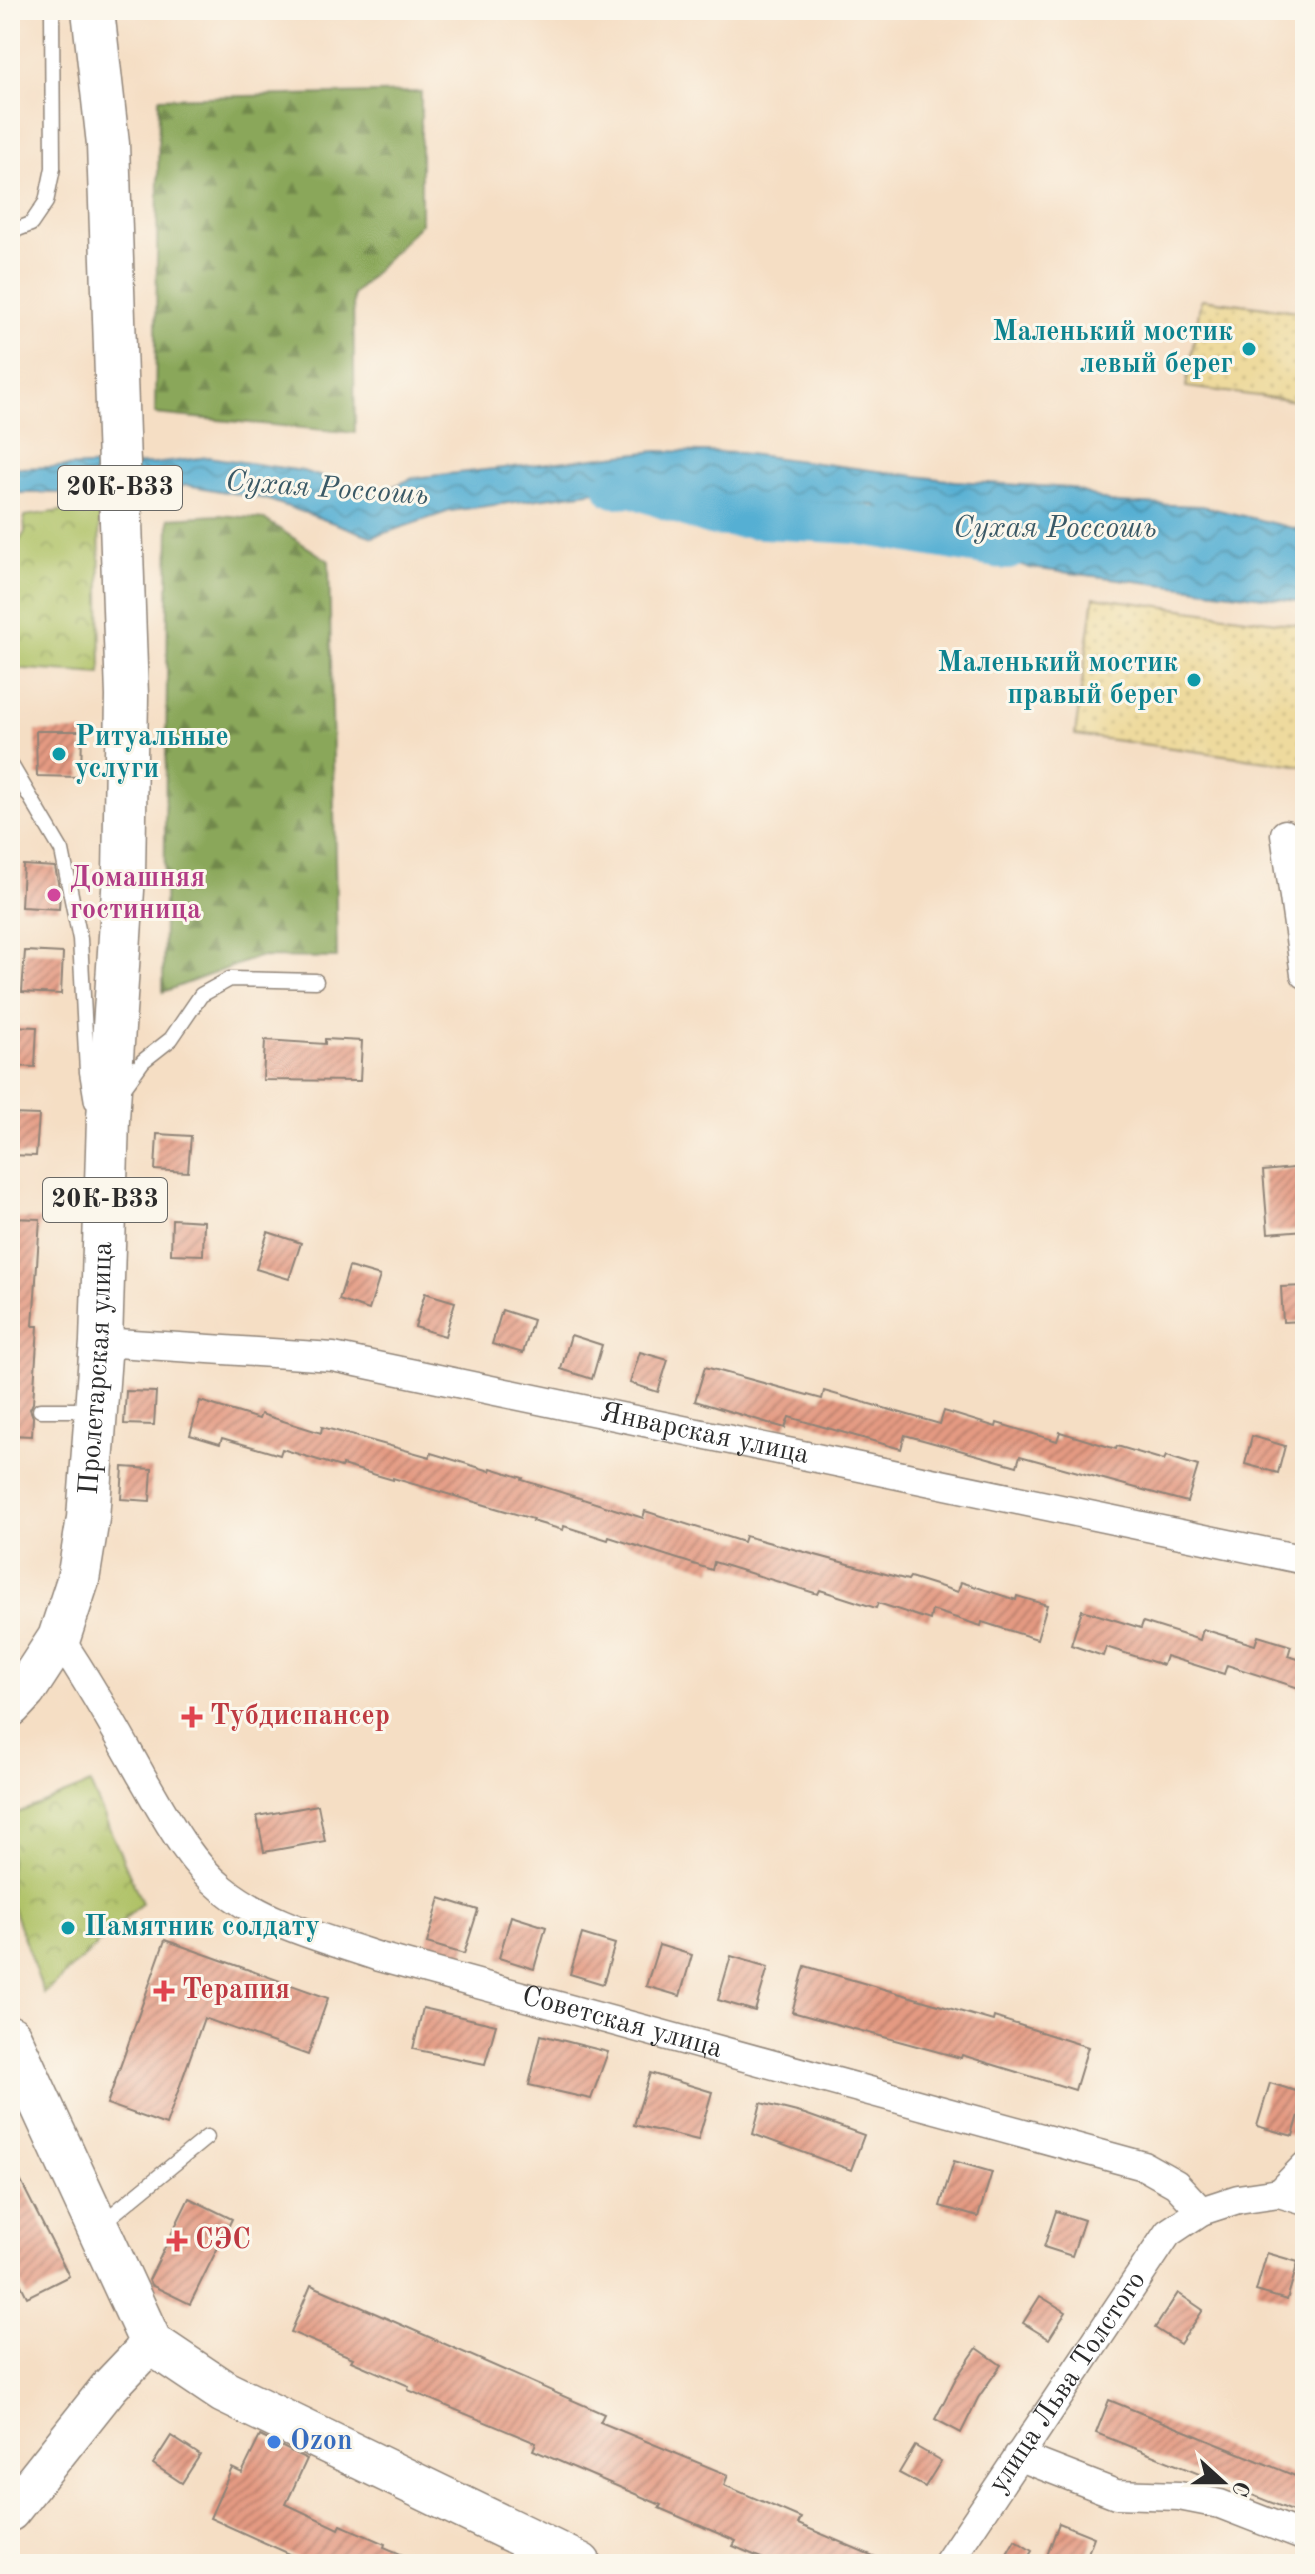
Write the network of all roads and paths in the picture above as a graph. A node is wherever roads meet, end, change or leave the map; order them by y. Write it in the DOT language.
graph roads {
  1 [pos="52,10"];
  2 [pos="93,10"];
  3 [pos="10,232"];
  4 [pos="10,763"];
  5 [pos="1285,834"];
  6 [pos="1305,974"];
  7 [pos="316,981"];
  8 [pos="109,1107"];
  9 [pos="105,1193"];
  10 [pos="101,1342"];
  11 [pos="40,1410"];
  12 [pos="96,1410"];
  13 [pos="1305,1560"];
  14 [pos="59,1638"];
  15 [pos="15,1698"];
  16 [pos="10,2037"];
  17 [pos="207,2137"];
  18 [pos="1305,2166"];
  19 [pos="1292,2197"];
  20 [pos="1201,2211"];
  21 [pos="98,2227"];
  22 [pos="151,2343"];
  23 [pos="1018,2456"];
  24 [pos="10,2512"];
  25 [pos="1305,2537"];
  26 [pos="580,2564"];
  27 [pos="947,2564"];
  1 -- 3 [label="lane"];
  2 -- 8 [label="main road, Пролетарская улица / 20К-В33"];
  4 -- 9 [label="lane"];
  5 -- 6 [label="street"];
  7 -- 8 [label="lane"];
  8 -- 9 [label="main road, Пролетарская улица / 20К-В33"];
  9 -- 10 [label="main road, Пролетарская улица / 20К-В33"];
  10 -- 12 [label="main road, Пролетарская улица / 20К-В33"];
  10 -- 13 [label="street, Январская улица"];
  11 -- 12 [label="lane"];
  12 -- 14 [label="main road, Пролетарская улица / 20К-В33"];
  14 -- 15 [label="main road, Пролетарская улица / 20К-В33"];
  14 -- 20 [label="street, Советская улица"];
  16 -- 21 [label="main road"];
  17 -- 21 [label="lane"];
  18 -- 19 [label="street"];
  19 -- 20 [label="street"];
  20 -- 23 [label="street, улица Льва Толстого"];
  21 -- 22 [label="main road"];
  22 -- 24 [label="main road"];
  22 -- 26 [label="main road"];
  23 -- 25 [label="street"];
  23 -- 27 [label="street, улица Льва Толстого"];
}
